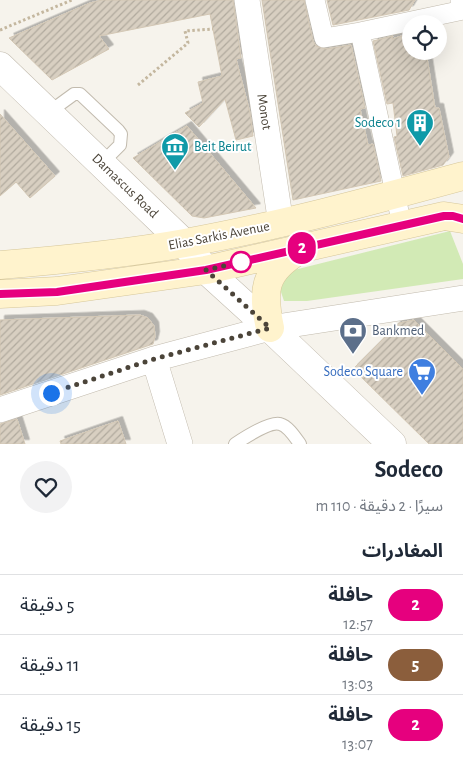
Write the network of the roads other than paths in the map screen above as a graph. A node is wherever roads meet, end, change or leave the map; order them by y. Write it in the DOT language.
graph roads {
  1 [pos="247,0"];
  2 [pos="315,0"];
  3 [pos="463,10"];
  4 [pos="360,32"];
  5 [pos="0,66"];
  6 [pos="48,112"];
  7 [pos="101,164"];
  8 [pos="463,176"];
  9 [pos="394,195"];
  10 [pos="463,219"];
  11 [pos="281,224"];
  12 [pos="402,225"];
  13 [pos="184,243"];
  14 [pos="306,247"];
  15 [pos="0,265"];
  16 [pos="206,270"];
  17 [pos="0,294"];
  18 [pos="463,298"];
  19 [pos="270,328"];
  20 [pos="154,359"];
  21 [pos="0,410"];
  22 [pos="180,444"];
  23 [pos="235,444"];
  24 [pos="300,444"];
  25 [pos="374,444"];
  26 [pos="392,444"];
  1 -- 11 [label="street, Monot"];
  2 -- 4 [label="street"];
  3 -- 4 [label="street"];
  4 -- 9 [label="street"];
  5 -- 6 [label="street, Damascus Road"];
  6 -- 7 [label="street, Damascus Road"];
  6 -- 7 [label="lane"];
  7 -- 13 [label="street, Damascus Road"];
  8 -- 9 [label="main road, Elias Sarkis Avenue"];
  9 -- 11 [label="main road, Elias Sarkis Avenue"];
  9 -- 12 [label="street"];
  10 -- 12 [label="main road, Elias Sarkis Avenue"];
  11 -- 13 [label="main road, Elias Sarkis Avenue"];
  12 -- 14 [label="main road, Elias Sarkis Avenue"];
  13 -- 15 [label="main road, Elias Sarkis Avenue"];
  13 -- 16 [label="street, Damascus Road"];
  14 -- 16 [label="main road, Elias Sarkis Avenue"];
  14 -- 19 [label="main road"];
  16 -- 17 [label="main road, Elias Sarkis Avenue"];
  16 -- 19 [label="street, Damascus Road"];
  18 -- 19 [label="street"];
  19 -- 20 [label="street"];
  19 -- 25 [label="street"];
  19 -- 26 [label="street, Damascus Road"];
  20 -- 21 [label="street"];
  20 -- 22 [label="street"];
  23 -- 24 [label="lane"];
}
